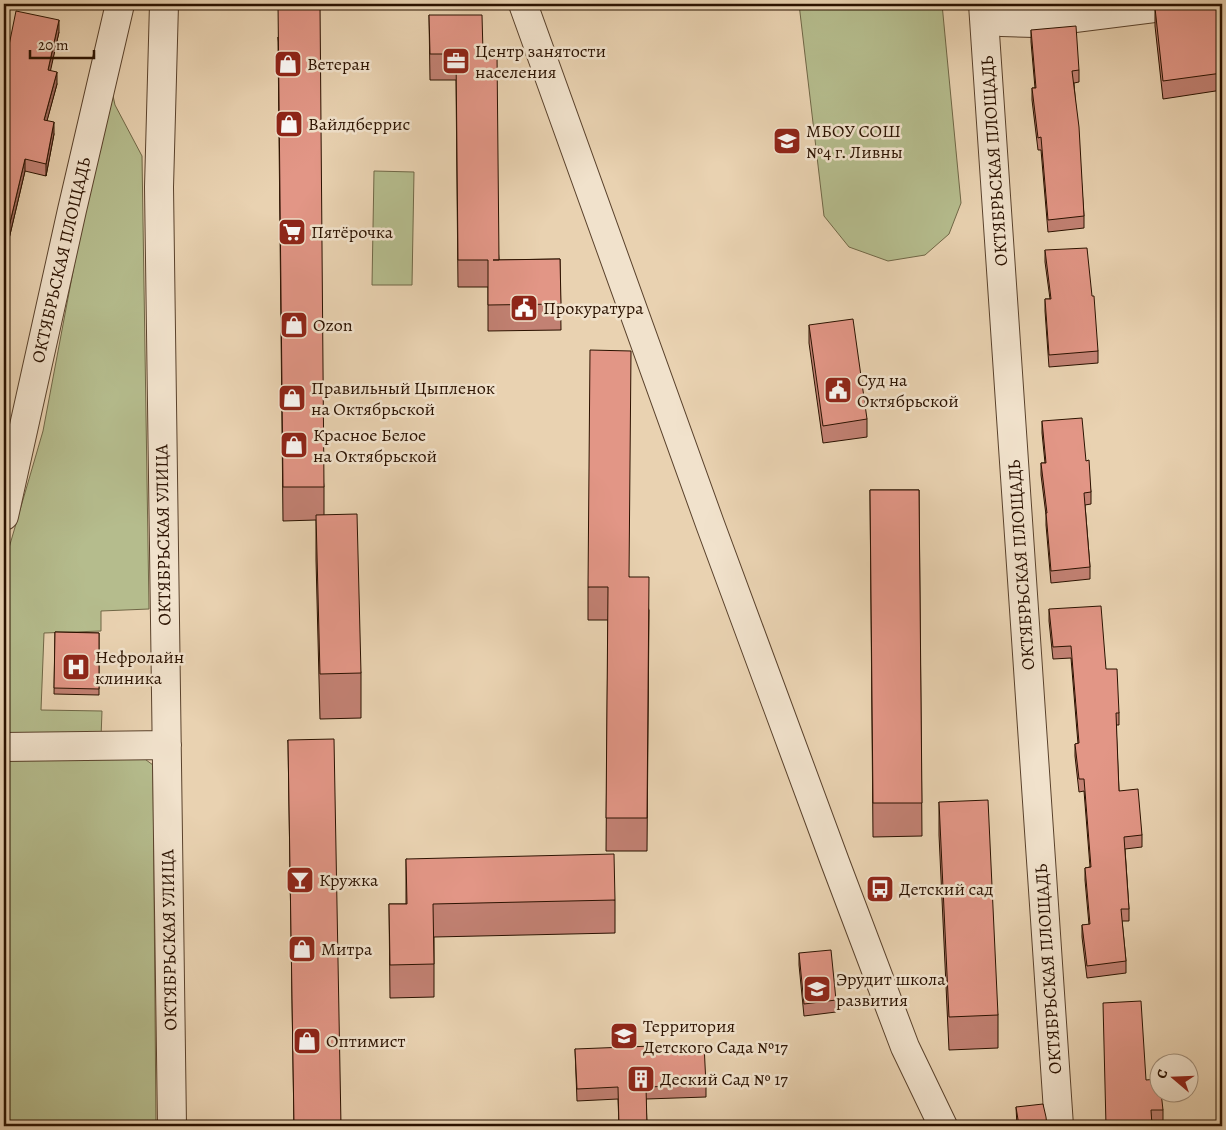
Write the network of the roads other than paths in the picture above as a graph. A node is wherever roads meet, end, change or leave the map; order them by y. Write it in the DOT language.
graph roads {
  1 [pos="120,4"];
  2 [pos="164,4"];
  3 [pos="522,4"];
  4 [pos="1186,4"];
  5 [pos="984,11"];
  6 [pos="4,516"];
  7 [pos="167,745"];
  8 [pos="4,747"];
  9 [pos="172,1126"];
  10 [pos="943,1126"];
  11 [pos="1059,1126"];
  1 -- 6 [label="street, ОКТЯБРЬСКАЯ ПЛОЩАДЬ"];
  2 -- 7 [label="street, ОКТЯБРЬСКАЯ УЛИЦА"];
  3 -- 10 [label="street"];
  4 -- 5 [label="street"];
  5 -- 11 [label="street, ОКТЯБРЬСКАЯ ПЛОЩАДЬ"];
  7 -- 8 [label="street"];
  7 -- 9 [label="street, ОКТЯБРЬСКАЯ УЛИЦА"];
}
